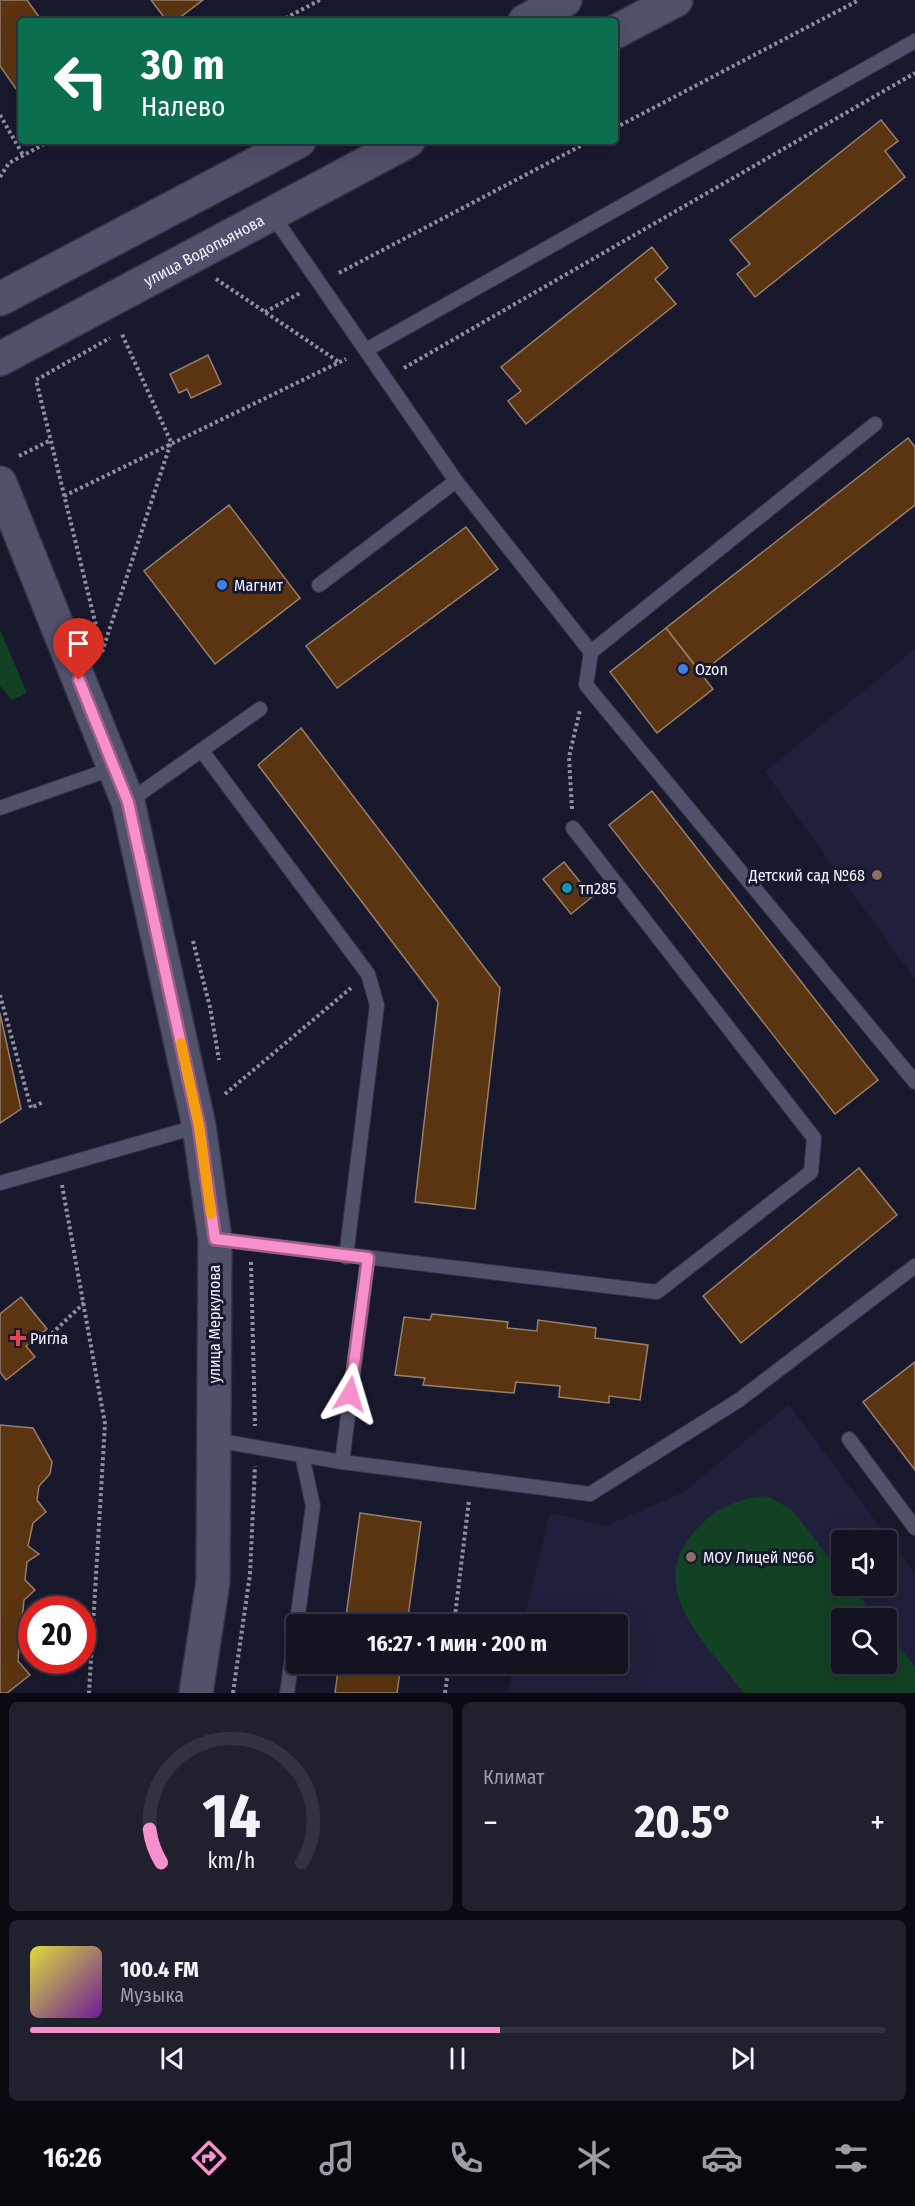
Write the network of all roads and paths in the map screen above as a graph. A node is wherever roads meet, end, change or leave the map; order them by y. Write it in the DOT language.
graph roads {
  1 [pos="320,0"];
  2 [pos="565,0"];
  3 [pos="676,0"];
  4 [pos="859,0"];
  5 [pos="286,18"];
  6 [pos="531,18"];
  7 [pos="618,30"];
  8 [pos="915,41"];
  9 [pos="915,72"];
  10 [pos="0,115"];
  11 [pos="618,126"];
  12 [pos="44,144"];
  13 [pos="292,144"];
  14 [pos="402,144"];
  15 [pos="584,144"];
  16 [pos="23,155"];
  17 [pos="0,177"];
  18 [pos="271,213"];
  19 [pos="216,279"];
  20 [pos="320,283"];
  21 [pos="0,299"];
  22 [pos="265,312"];
  23 [pos="121,332"];
  24 [pos="366,350"];
  25 [pos="0,359"];
  26 [pos="339,362"];
  27 [pos="386,379"];
  28 [pos="36,380"];
  29 [pos="875,424"];
  30 [pos="49,441"];
  31 [pos="171,442"];
  32 [pos="20,456"];
  33 [pos="456,481"];
  34 [pos="0,483"];
  35 [pos="64,496"];
  36 [pos="320,585"];
  37 [pos="102,652"];
  38 [pos="591,652"];
  39 [pos="106,663"];
  40 [pos="586,685"];
  41 [pos="260,709"];
  42 [pos="202,752"];
  43 [pos="114,768"];
  44 [pos="128,802"];
  45 [pos="0,808"];
  46 [pos="573,828"];
  47 [pos="368,974"];
  48 [pos="0,995"];
  49 [pos="915,1082"];
  50 [pos="225,1094"];
  51 [pos="43,1102"];
  52 [pos="199,1126"];
  53 [pos="59,1167"];
  54 [pos="0,1184"];
  55 [pos="215,1239"];
  56 [pos="250,1243"];
  57 [pos="346,1257"];
  58 [pos="368,1258"];
  59 [pos="915,1266"];
  60 [pos="85,1302"];
  61 [pos="43,1342"];
  62 [pos="849,1439"];
  63 [pos="214,1440"];
  64 [pos="256,1447"];
  65 [pos="302,1455"];
  66 [pos="342,1462"];
  67 [pos="472,1479"];
  68 [pos="915,1528"];
  69 [pos="455,1614"];
  70 [pos="448,1674"];
  71 [pos="89,1693"];
  72 [pos="196,1693"];
  73 [pos="233,1693"];
  74 [pos="287,1693"];
  75 [pos="445,1693"];
  1 -- 5 [label="path"];
  2 -- 6 [label="street"];
  3 -- 7 [label="street"];
  4 -- 11 [label="path"];
  8 -- 24 [label="lane"];
  9 -- 27 [label="path"];
  10 -- 16 [label="path"];
  12 -- 16 [label="path"];
  13 -- 21 [label="street"];
  14 -- 18 [label="street, улица Водопьянова"];
  15 -- 20 [label="path"];
  16 -- 17 [label="path"];
  18 -- 20 [label="lane"];
  18 -- 25 [label="street, улица Водопьянова"];
  19 -- 22 [label="path"];
  20 -- 22 [label="path"];
  20 -- 24 [label="lane"];
  22 -- 26 [label="path"];
  23 -- 31 [label="path"];
  24 -- 26 [label="path"];
  24 -- 27 [label="lane"];
  26 -- 31 [label="path"];
  27 -- 33 [label="lane"];
  28 -- 30 [label="path"];
  29 -- 38 [label="lane"];
  30 -- 32 [label="path"];
  30 -- 35 [label="path"];
  31 -- 35 [label="path"];
  31 -- 37 [label="path"];
  33 -- 36 [label="lane"];
  33 -- 38 [label="lane"];
  34 -- 43 [label="street, улица Меркулова"];
  35 -- 37 [label="path"];
  37 -- 39 [label="path"];
  38 -- 40 [label="lane"];
  40 -- 46 [label="path"];
  40 -- 49 [label="lane"];
  41 -- 42 [label="lane"];
  42 -- 44 [label="lane"];
  42 -- 47 [label="lane"];
  43 -- 44 [label="street, улица Меркулова"];
  43 -- 45 [label="lane"];
  44 -- 52 [label="street, улица Меркулова"];
  46 -- 58 [label="lane"];
  47 -- 50 [label="path"];
  47 -- 57 [label="lane"];
  48 -- 51 [label="path"];
  52 -- 53 [label="lane"];
  52 -- 55 [label="street, улица Меркулова"];
  53 -- 54 [label="lane"];
  53 -- 60 [label="path"];
  55 -- 56 [label="lane"];
  55 -- 63 [label="street, улица Меркулова"];
  56 -- 57 [label="lane"];
  56 -- 64 [label="path"];
  57 -- 58 [label="lane"];
  58 -- 66 [label="lane"];
  59 -- 67 [label="lane"];
  60 -- 61 [label="path"];
  60 -- 71 [label="path"];
  62 -- 68 [label="lane"];
  63 -- 64 [label="lane"];
  63 -- 72 [label="street, улица Меркулова"];
  64 -- 65 [label="lane"];
  64 -- 73 [label="path"];
  65 -- 66 [label="lane"];
  65 -- 74 [label="lane"];
  66 -- 67 [label="lane"];
  67 -- 69 [label="path"];
  70 -- 75 [label="path"];
}
